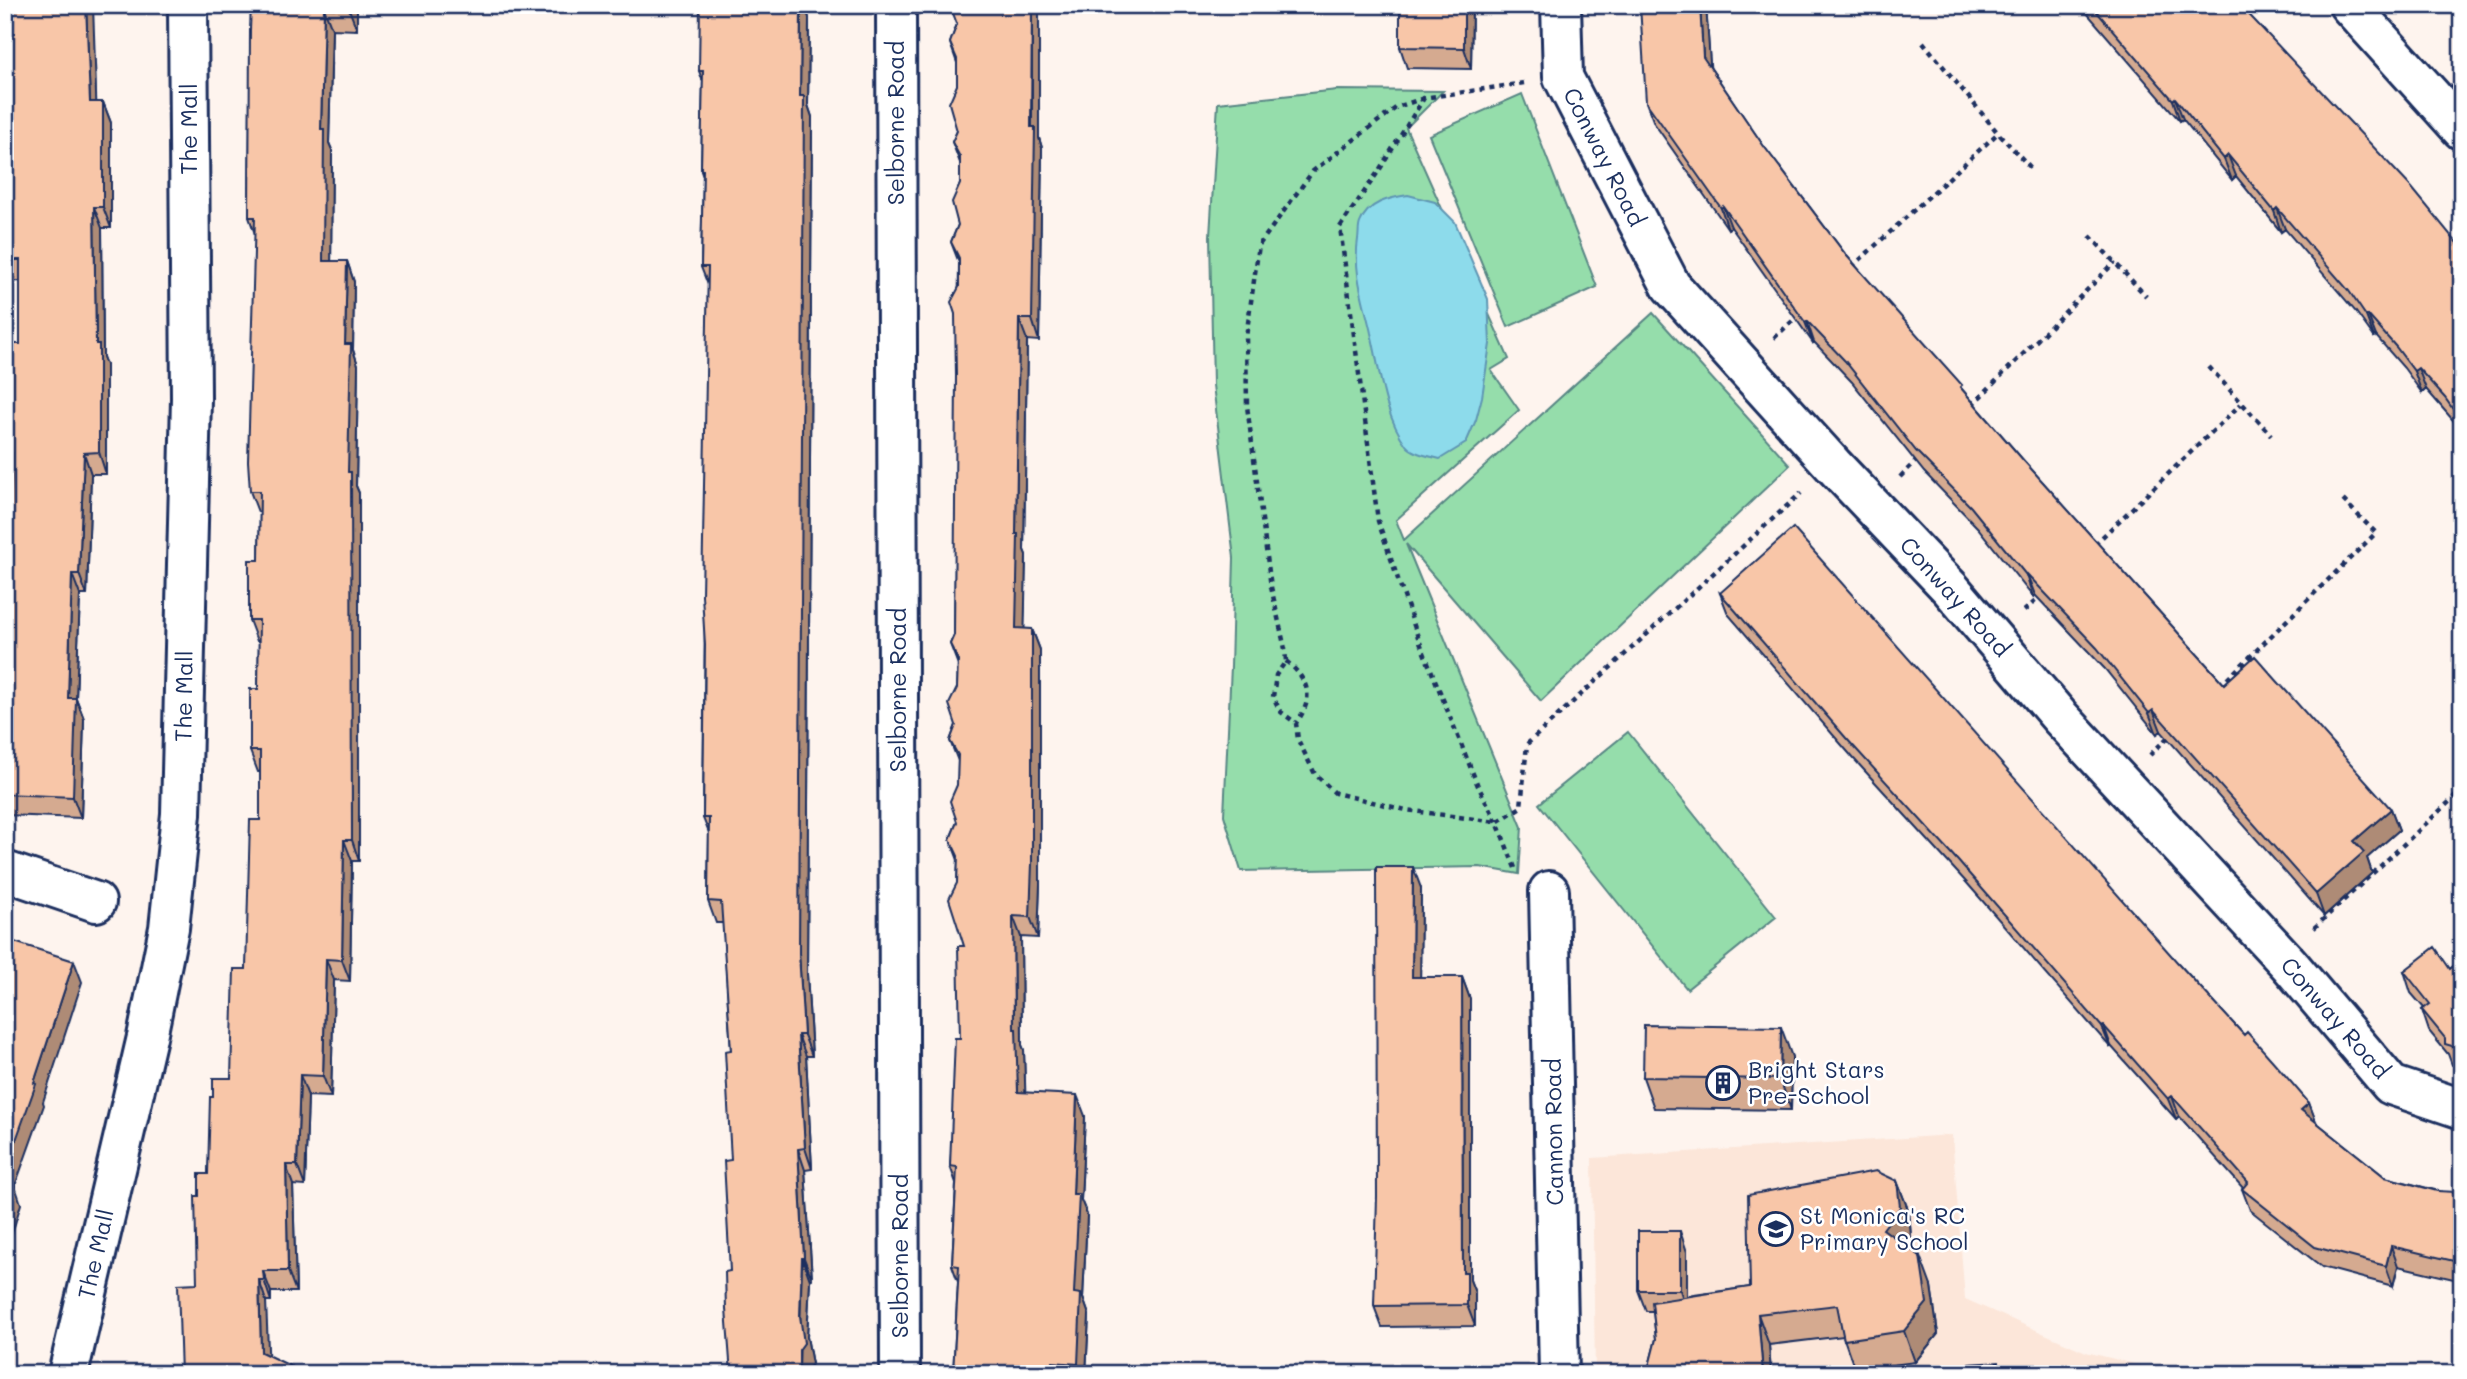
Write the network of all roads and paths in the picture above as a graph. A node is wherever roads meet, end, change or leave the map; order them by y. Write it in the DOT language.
graph roads {
  1 [pos="188,5"];
  2 [pos="896,5"];
  3 [pos="1561,5"];
  4 [pos="2349,5"];
  5 [pos="1923,42"];
  6 [pos="1563,77"];
  7 [pos="1424,98"];
  8 [pos="2462,130"];
  9 [pos="1998,132"];
  10 [pos="2031,168"];
  11 [pos="2090,236"];
  12 [pos="2115,262"];
  13 [pos="1845,273"];
  14 [pos="2146,296"];
  15 [pos="1805,310"];
  16 [pos="1744,366"];
  17 [pos="2209,367"];
  18 [pos="2241,404"];
  19 [pos="1969,408"];
  20 [pos="2271,435"];
  21 [pos="1920,457"];
  22 [pos="1833,465"];
  23 [pos="2341,498"];
  24 [pos="1872,506"];
  25 [pos="2093,546"];
  26 [pos="2044,593"];
  27 [pos="1994,640"];
  28 [pos="1286,661"];
  29 [pos="2220,687"];
  30 [pos="1296,723"];
  31 [pos="2180,725"];
  32 [pos="2122,783"];
  33 [pos="2462,790"];
  34 [pos="1497,822"];
  35 [pos="5,872"];
  36 [pos="1549,891"];
  37 [pos="96,902"];
  38 [pos="2282,957"];
  39 [pos="2462,1109"];
  40 [pos="68,1374"];
  41 [pos="900,1374"];
  42 [pos="1559,1374"];
  1 -- 40 [label="street, The Mall"];
  2 -- 41 [label="street, Selborne Road"];
  3 -- 6 [label="street, Conway Road"];
  4 -- 8 [label="street"];
  5 -- 9 [label="path"];
  6 -- 7 [label="path"];
  6 -- 16 [label="street, Conway Road"];
  7 -- 28 [label="path"];
  7 -- 34 [label="path"];
  9 -- 10 [label="path"];
  9 -- 13 [label="path"];
  11 -- 12 [label="path"];
  12 -- 14 [label="path"];
  12 -- 19 [label="path"];
  15 -- 16 [label="path"];
  16 -- 22 [label="street, Conway Road"];
  17 -- 18 [label="path"];
  18 -- 20 [label="path"];
  18 -- 25 [label="path"];
  21 -- 24 [label="path"];
  22 -- 24 [label="street, Conway Road"];
  22 -- 34 [label="path"];
  23 -- 29 [label="path"];
  24 -- 27 [label="street, Conway Road"];
  26 -- 27 [label="path"];
  27 -- 32 [label="street, Conway Road"];
  28 -- 30 [label="path"];
  28 -- 30 [label="path"];
  30 -- 34 [label="path"];
  31 -- 32 [label="path"];
  32 -- 38 [label="street, Conway Road"];
  33 -- 38 [label="path"];
  34 -- 36 [label="path"];
  35 -- 37 [label="street"];
  36 -- 42 [label="street, Cannon Road"];
  38 -- 39 [label="street, Conway Road"];
}
